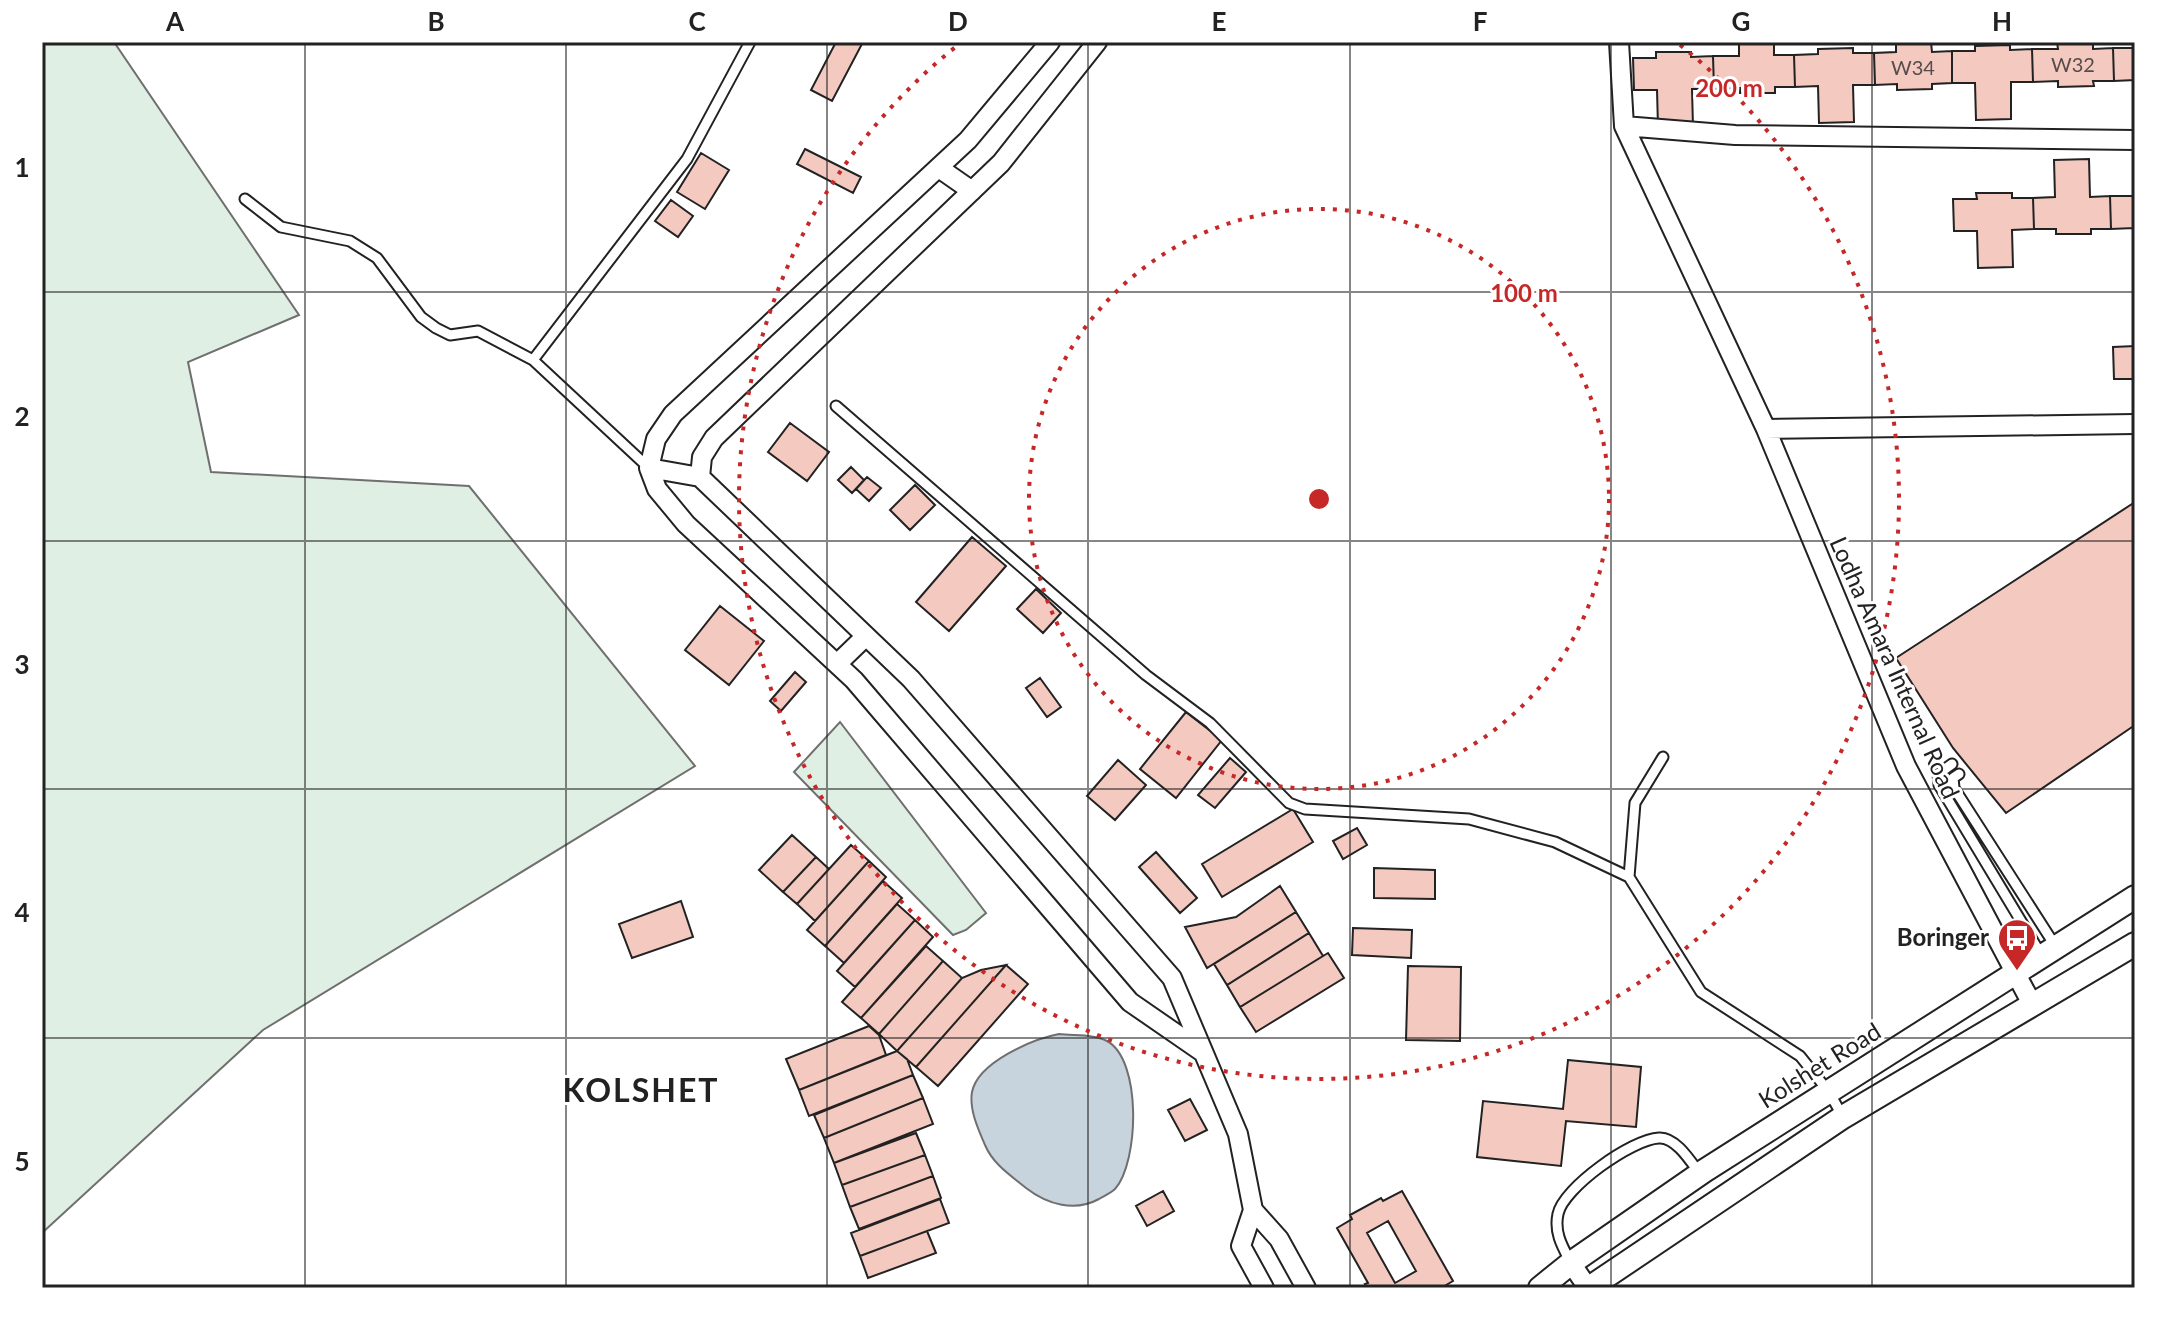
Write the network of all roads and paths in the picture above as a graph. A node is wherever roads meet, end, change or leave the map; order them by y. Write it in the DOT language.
graph roads {
  1 [pos="750,42"];
  2 [pos="1050,42"];
  3 [pos="1097,42"];
  4 [pos="1619,42"];
  5 [pos="1624,126"];
  6 [pos="2135,140"];
  7 [pos="939,168"];
  8 [pos="972,191"];
  9 [pos="245,199"];
  10 [pos="533,360"];
  11 [pos="836,406"];
  12 [pos="2135,424"];
  13 [pos="1766,429"];
  14 [pos="649,468"];
  15 [pos="700,477"];
  16 [pos="866,636"];
  17 [pos="837,664"];
  18 [pos="1663,757"];
  19 [pos="1952,764"];
  20 [pos="1959,774"];
  21 [pos="1995,850"];
  22 [pos="1982,858"];
  23 [pos="1629,877"];
  24 [pos="2135,897"];
  25 [pos="2132,951"];
  26 [pos="2049,952"];
  27 [pos="2017,972"];
  28 [pos="2033,1006"];
  29 [pos="1201,1051"];
  30 [pos="1829,1092"];
  31 [pos="1843,1117"];
  32 [pos="1700,1174"];
  33 [pos="1253,1210"];
  34 [pos="1571,1263"];
  35 [pos="1264,1288"];
  36 [pos="1306,1288"];
  37 [pos="1540,1288"];
  38 [pos="1589,1288"];
  1 -- 10 [label="lane"];
  2 -- 7 [label="street"];
  3 -- 8 [label="street"];
  4 -- 5 [label="street, Lodha Amara Internal Road"];
  5 -- 6 [label="street"];
  5 -- 13 [label="street, Lodha Amara Internal Road"];
  7 -- 8 [label="street"];
  7 -- 14 [label="street"];
  8 -- 15 [label="street"];
  9 -- 10 [label="lane"];
  10 -- 14 [label="lane"];
  11 -- 23 [label="lane"];
  12 -- 13 [label="street"];
  13 -- 27 [label="street, Lodha Amara Internal Road"];
  14 -- 15 [label="street"];
  14 -- 17 [label="street"];
  15 -- 16 [label="street"];
  16 -- 17 [label="street"];
  16 -- 29 [label="street"];
  17 -- 29 [label="street"];
  18 -- 23 [label="lane"];
  19 -- 22 [label="lane"];
  20 -- 21 [label="lane"];
  21 -- 22 [label="lane"];
  21 -- 26 [label="lane"];
  22 -- 26 [label="lane"];
  23 -- 30 [label="lane"];
  24 -- 26 [label="street, Kolshet Road"];
  25 -- 28 [label="street"];
  26 -- 27 [label="street, Kolshet Road"];
  27 -- 28 [label="street, Lodha Amara Internal Road"];
  27 -- 30 [label="street, Kolshet Road"];
  28 -- 31 [label="street"];
  29 -- 33 [label="street"];
  30 -- 31 [label="lane"];
  30 -- 32 [label="street, Kolshet Road"];
  31 -- 38 [label="street"];
  32 -- 34 [label="street, Kolshet Road"];
  32 -- 34 [label="lane"];
  33 -- 35 [label="street"];
  33 -- 36 [label="street"];
  34 -- 37 [label="street, Kolshet Road"];
  34 -- 38 [label="street"];
}
